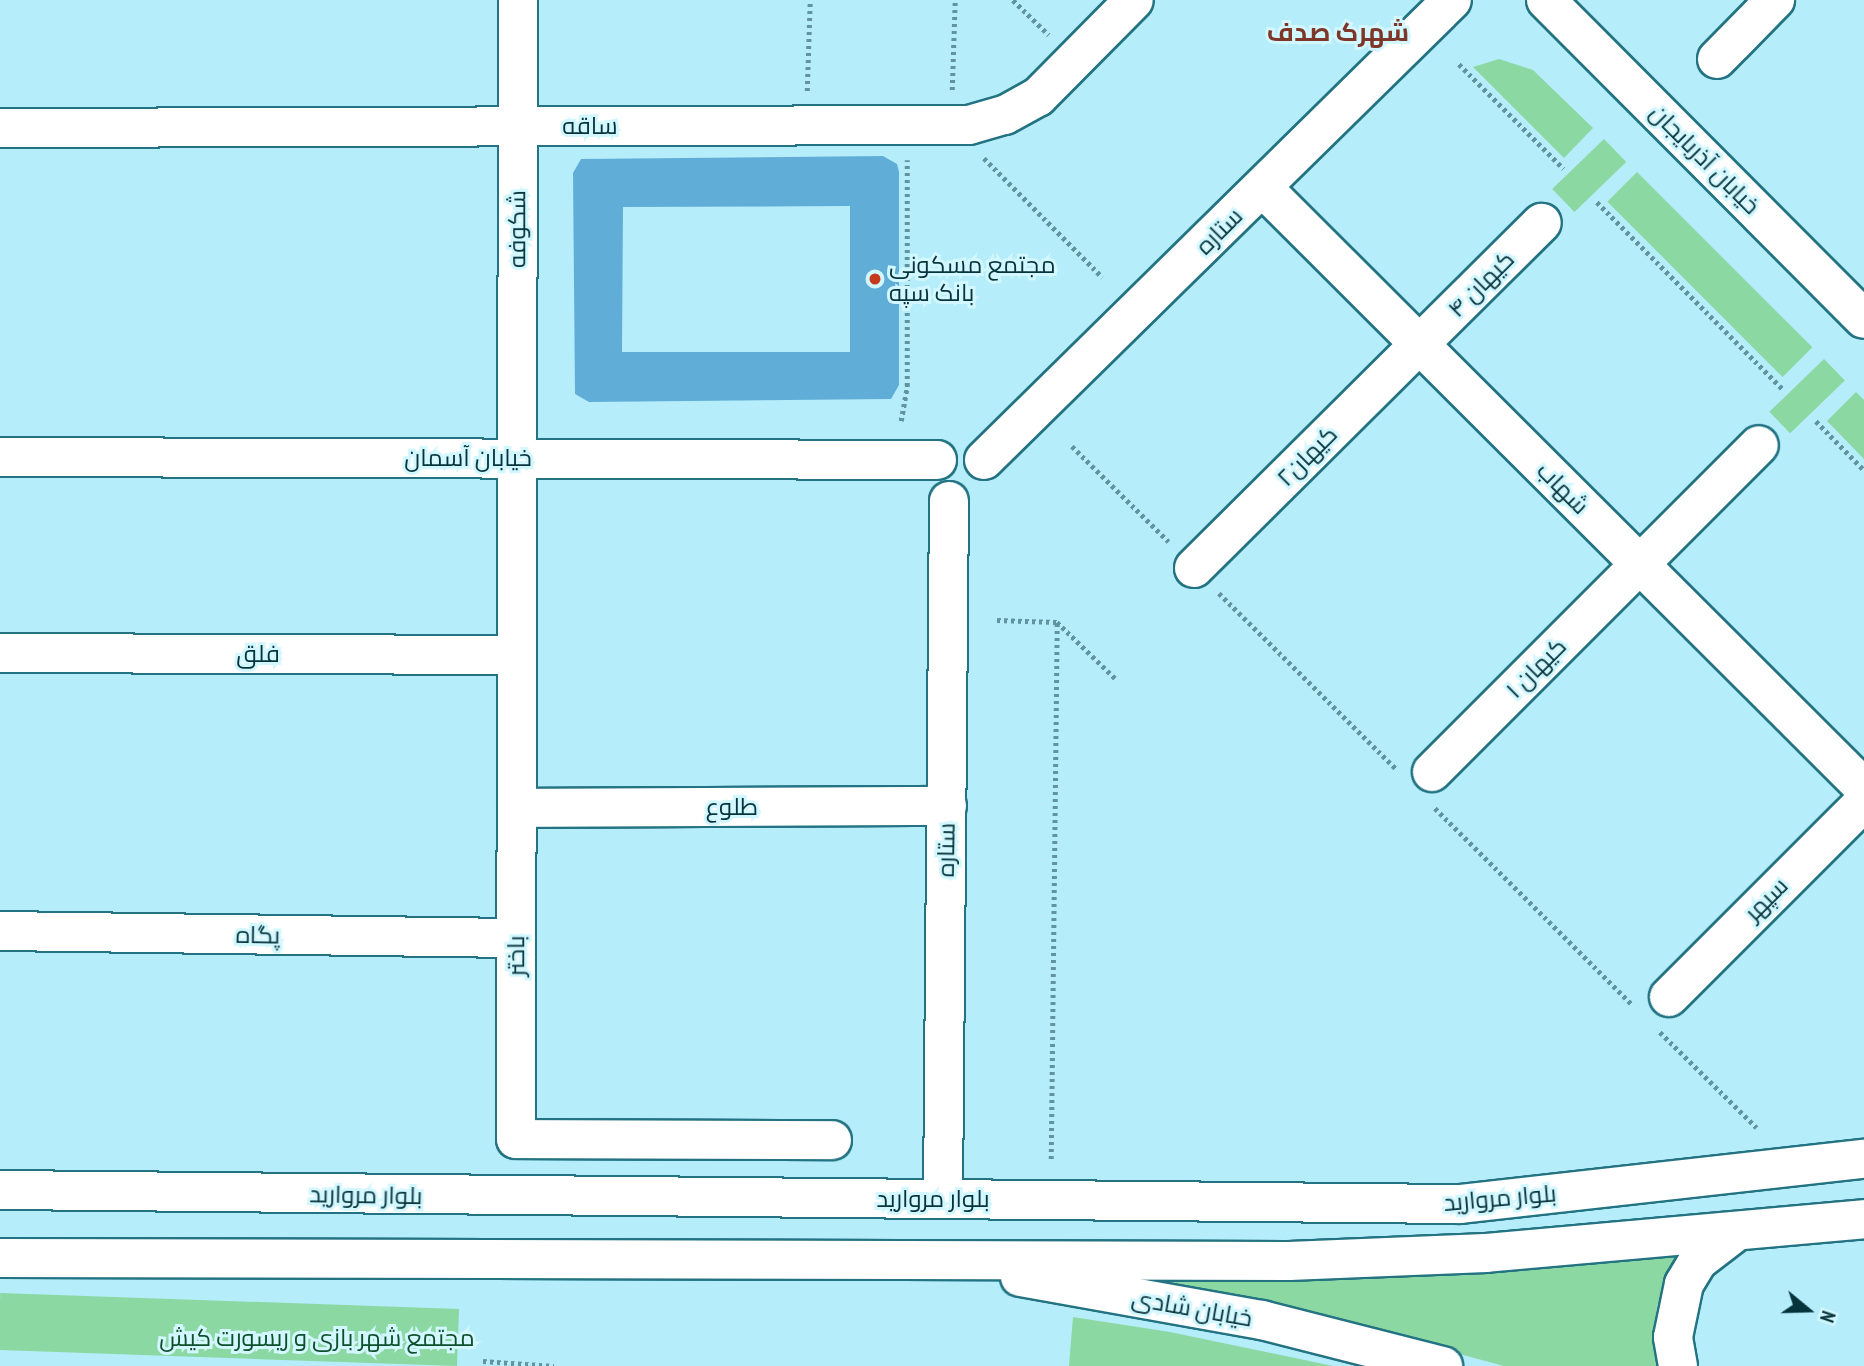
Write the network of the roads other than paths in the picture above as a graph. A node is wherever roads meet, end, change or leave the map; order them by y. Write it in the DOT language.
graph roads {
  1 [pos="518,0"];
  2 [pos="1134,0"];
  3 [pos="1452,0"];
  4 [pos="1546,0"];
  5 [pos="1775,0"];
  6 [pos="1717,58"];
  7 [pos="518,127"];
  8 [pos="0,128"];
  9 [pos="1263,188"];
  10 [pos="1542,223"];
  11 [pos="1864,319"];
  12 [pos="1420,344"];
  13 [pos="1759,445"];
  14 [pos="0,457"];
  15 [pos="517,458"];
  16 [pos="937,460"];
  17 [pos="984,460"];
  18 [pos="949,501"];
  19 [pos="1640,564"];
  20 [pos="1194,568"];
  21 [pos="0,653"];
  22 [pos="517,655"];
  23 [pos="1432,772"];
  24 [pos="1864,788"];
  25 [pos="1864,802"];
  26 [pos="947,806"];
  27 [pos="517,808"];
  28 [pos="0,931"];
  29 [pos="516,938"];
  30 [pos="1669,997"];
  31 [pos="832,1140"];
  32 [pos="1864,1159"];
  33 [pos="0,1190"];
  34 [pos="466,1197"];
  35 [pos="943,1199"];
  36 [pos="1864,1219"];
  37 [pos="1732,1234"];
  38 [pos="477,1257"];
  39 [pos="0,1258"];
  40 [pos="939,1262"];
  41 [pos="1443,1366"];
  42 [pos="1678,1366"];
  1 -- 7 [label="street, شکوفه"];
  2 -- 7 [label="street, ساقه"];
  3 -- 9 [label="street, ستاره"];
  4 -- 11 [label="street, خیابان آذربایجان"];
  5 -- 6 [label="street"];
  7 -- 8 [label="street, ساقه"];
  7 -- 15 [label="street, شکوفه"];
  9 -- 12 [label="street, شهاب"];
  9 -- 17 [label="street, ستاره"];
  10 -- 12 [label="street, کیهان ۴"];
  12 -- 19 [label="street, شهاب"];
  12 -- 20 [label="street, کیهان۲"];
  13 -- 19 [label="street, کیهان ۱"];
  14 -- 15 [label="street, خیابان آسمان"];
  15 -- 16 [label="street, خیابان آسمان"];
  15 -- 22 [label="street, باختر"];
  16 -- 17 [label="street"];
  16 -- 18 [label="street"];
  17 -- 18 [label="street"];
  18 -- 26 [label="street, ستاره"];
  19 -- 23 [label="street, کیهان ۱"];
  19 -- 24 [label="street, شهاب"];
  21 -- 22 [label="street, فلق"];
  22 -- 27 [label="street, باختر"];
  25 -- 30 [label="street, سپهر"];
  26 -- 27 [label="street, طلوع"];
  26 -- 35 [label="street, ستاره"];
  27 -- 29 [label="street, باختر"];
  28 -- 29 [label="street, پگاه"];
  29 -- 31 [label="street, باختر"];
  32 -- 35 [label="street, بلوار مروارید"];
  33 -- 34 [label="street, بلوار مروارید"];
  34 -- 35 [label="street, بلوار مروارید"];
  34 -- 38 [label="street"];
  36 -- 37 [label="street"];
  37 -- 40 [label="street"];
  37 -- 42 [label="street"];
  38 -- 39 [label="street"];
  38 -- 40 [label="street"];
  40 -- 41 [label="street, خیابان شادی"];
}
